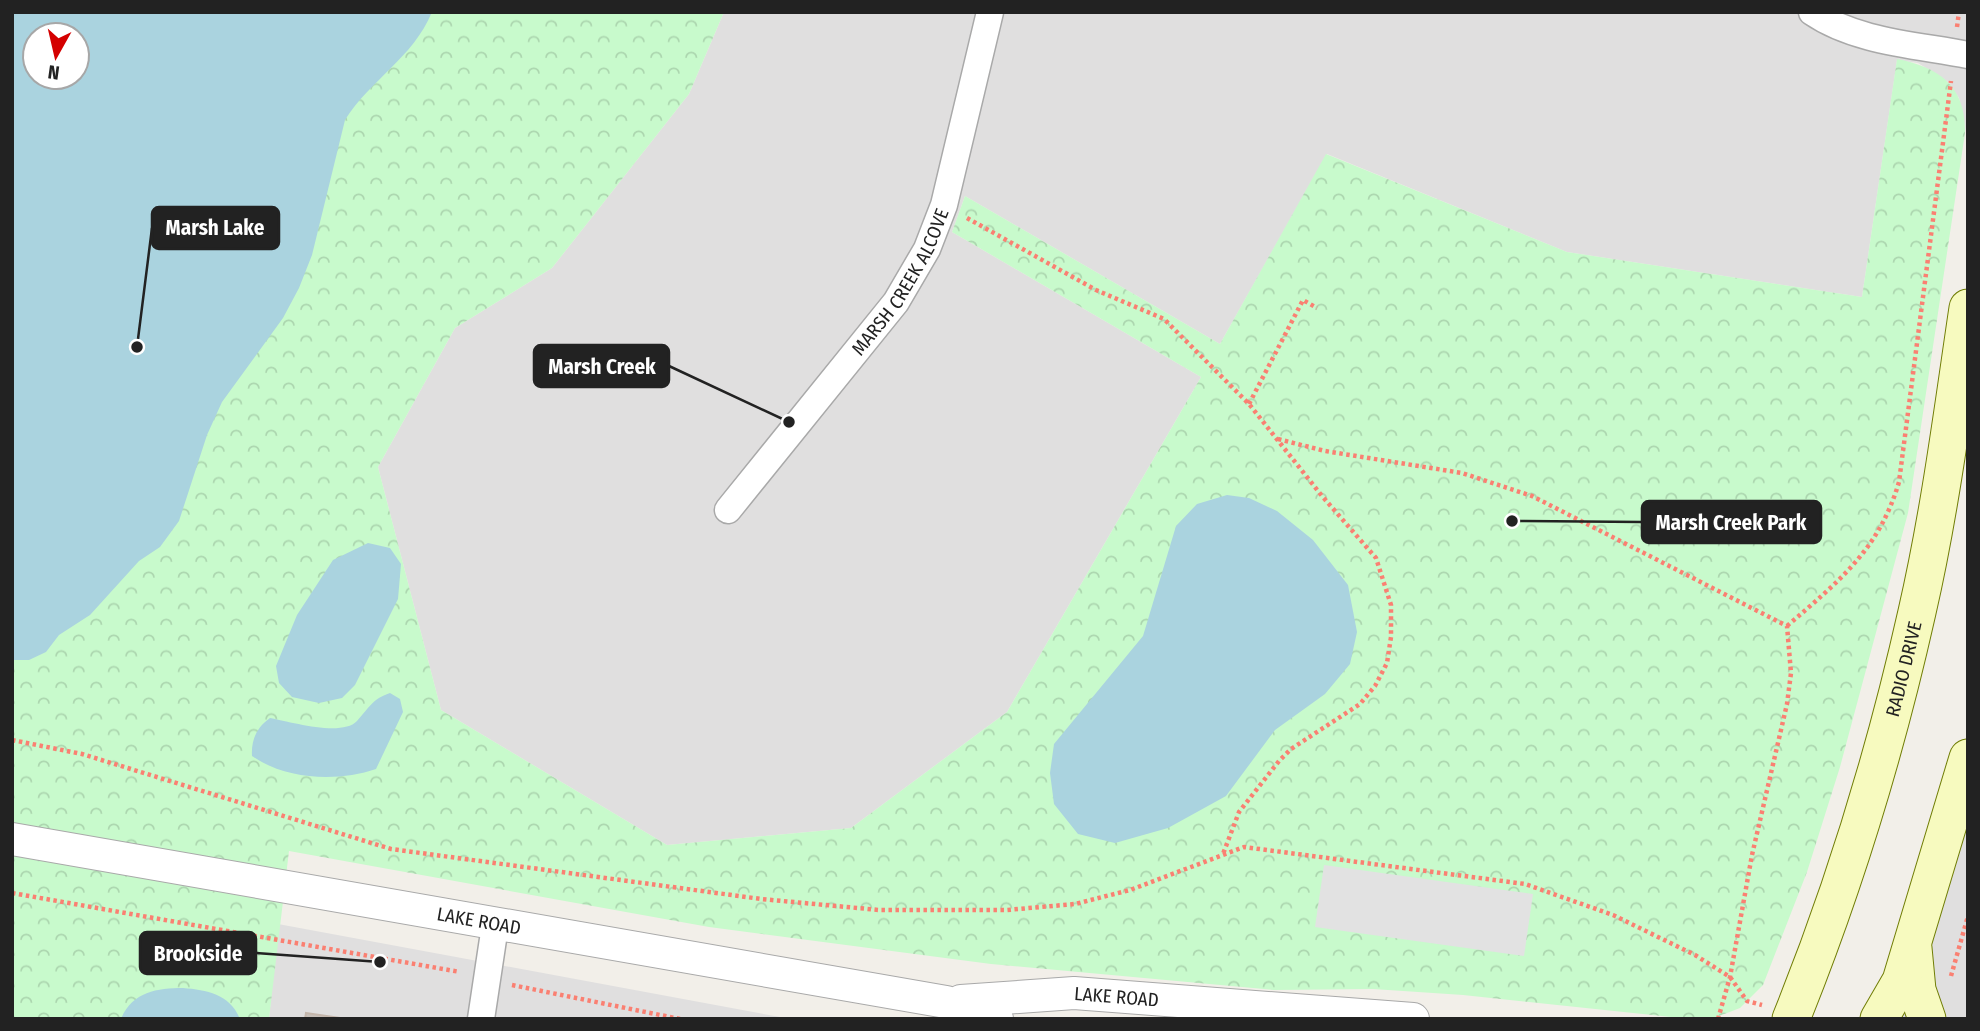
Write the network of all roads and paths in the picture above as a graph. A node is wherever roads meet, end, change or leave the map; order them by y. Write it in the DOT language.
graph roads {
  1 [pos="990,12"];
  2 [pos="1812,12"];
  3 [pos="1968,55"];
  4 [pos="1951,99"];
  5 [pos="944,205"];
  6 [pos="1317,308"];
  7 [pos="1968,308"];
  8 [pos="1250,404"];
  9 [pos="1278,439"];
  10 [pos="728,510"];
  11 [pos="1787,626"];
  12 [pos="12,740"];
  13 [pos="1968,758"];
  14 [pos="12,839"];
  15 [pos="1223,855"];
  16 [pos="12,893"];
  17 [pos="1968,916"];
  18 [pos="495,926"];
  19 [pos="1913,940"];
  20 [pos="452,971"];
  21 [pos="1730,977"];
  22 [pos="1950,982"];
  23 [pos="527,988"];
  24 [pos="946,1002"];
  25 [pos="481,1019"];
  26 [pos="680,1019"];
  27 [pos="997,1019"];
  28 [pos="1413,1019"];
  29 [pos="1718,1019"];
  30 [pos="1791,1019"];
  31 [pos="1879,1019"];
  32 [pos="1927,1019"];
  1 -- 5 [label="street, MARSH CREEK ALCOVE"];
  2 -- 3 [label="street"];
  4 -- 11 [label="path"];
  5 -- 8 [label="path"];
  5 -- 10 [label="street, MARSH CREEK ALCOVE"];
  6 -- 8 [label="path"];
  7 -- 30 [label="main road, RADIO DRIVE"];
  8 -- 9 [label="path"];
  9 -- 11 [label="path"];
  9 -- 15 [label="path"];
  11 -- 21 [label="path"];
  12 -- 15 [label="path"];
  13 -- 19 [label="main road"];
  14 -- 18 [label="street, LAKE ROAD"];
  15 -- 21 [label="path"];
  16 -- 20 [label="path"];
  17 -- 22 [label="path"];
  18 -- 24 [label="street, LAKE ROAD"];
  18 -- 25 [label="street"];
  19 -- 31 [label="main road"];
  19 -- 32 [label="main road"];
  21 -- 29 [label="path"];
  23 -- 26 [label="path"];
  24 -- 27 [label="street, LAKE ROAD"];
  24 -- 28 [label="street, LAKE ROAD"];
}
